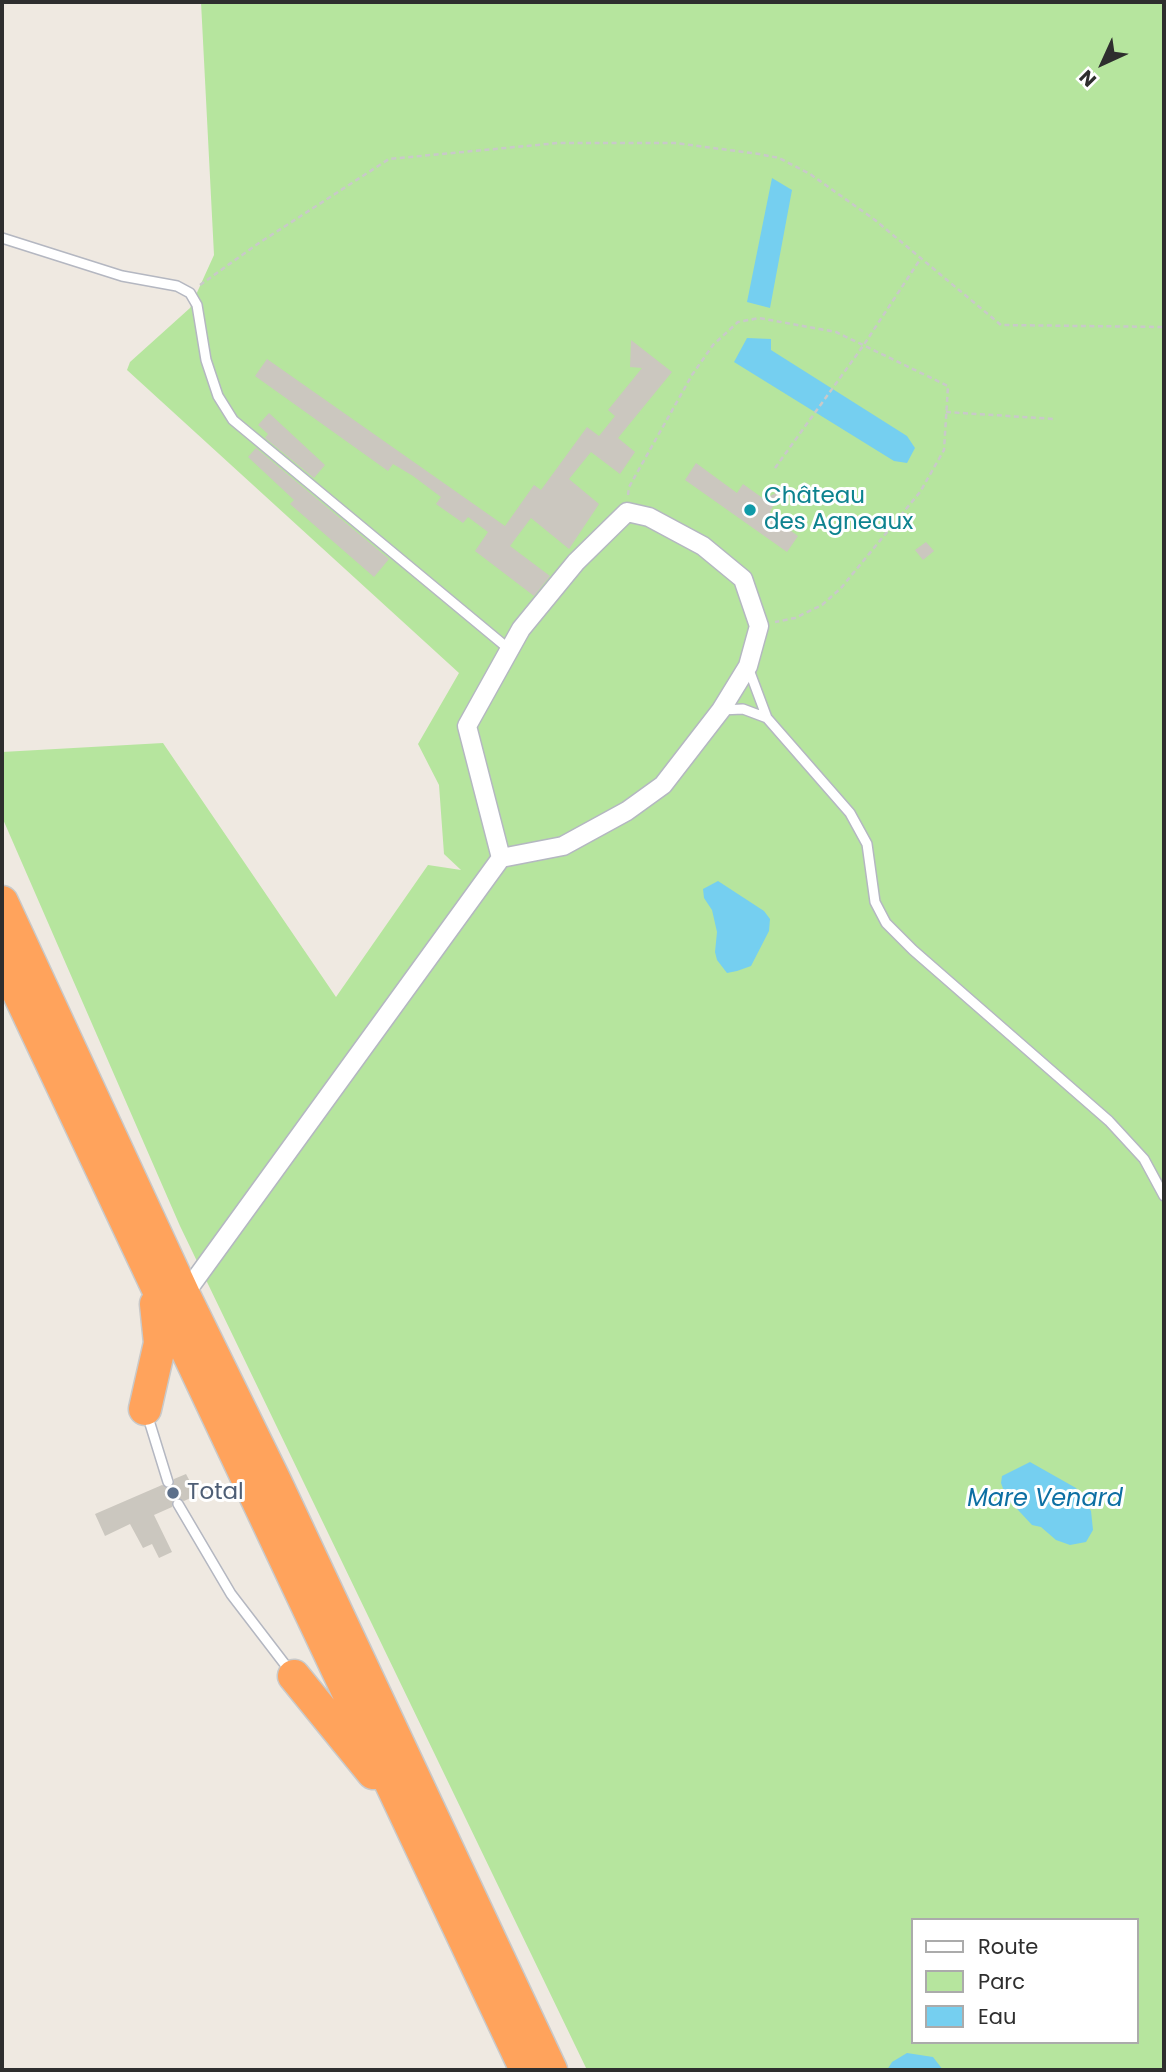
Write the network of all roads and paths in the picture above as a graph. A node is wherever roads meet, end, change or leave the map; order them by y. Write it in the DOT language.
graph roads {
  1 [pos="2,238"];
  2 [pos="921,258"];
  3 [pos="190,293"];
  4 [pos="1164,327"];
  5 [pos="863,346"];
  6 [pos="946,412"];
  7 [pos="1054,419"];
  8 [pos="775,468"];
  9 [pos="627,512"];
  10 [pos="759,626"];
  11 [pos="510,650"];
  12 [pos="748,666"];
  13 [pos="721,710"];
  14 [pos="766,718"];
  15 [pos="501,858"];
  16 [pos="2,902"];
  17 [pos="2,958"];
  18 [pos="1164,1196"];
  19 [pos="153,1281"];
  20 [pos="184,1295"];
  21 [pos="145,1409"];
  22 [pos="168,1482"];
  23 [pos="178,1504"];
  24 [pos="294,1676"];
  25 [pos="405,1812"];
  26 [pos="526,2070"];
  27 [pos="551,2070"];
  1 -- 3 [label="lane"];
  2 -- 3 [label="path"];
  2 -- 4 [label="path"];
  2 -- 5 [label="path"];
  3 -- 11 [label="lane"];
  5 -- 6 [label="path"];
  5 -- 8 [label="path"];
  5 -- 9 [label="path"];
  6 -- 7 [label="path"];
  6 -- 10 [label="path"];
  9 -- 10 [label="street"];
  9 -- 11 [label="street"];
  10 -- 12 [label="street"];
  11 -- 15 [label="street"];
  12 -- 13 [label="street"];
  12 -- 14 [label="lane"];
  13 -- 14 [label="lane"];
  13 -- 15 [label="street"];
  14 -- 18 [label="lane"];
  15 -- 20 [label="street"];
  16 -- 20 [label="highway"];
  17 -- 19 [label="highway"];
  19 -- 21 [label="highway"];
  19 -- 25 [label="highway"];
  20 -- 27 [label="highway"];
  21 -- 22 [label="lane"];
  23 -- 24 [label="lane"];
  24 -- 25 [label="highway"];
  25 -- 26 [label="highway"];
}
